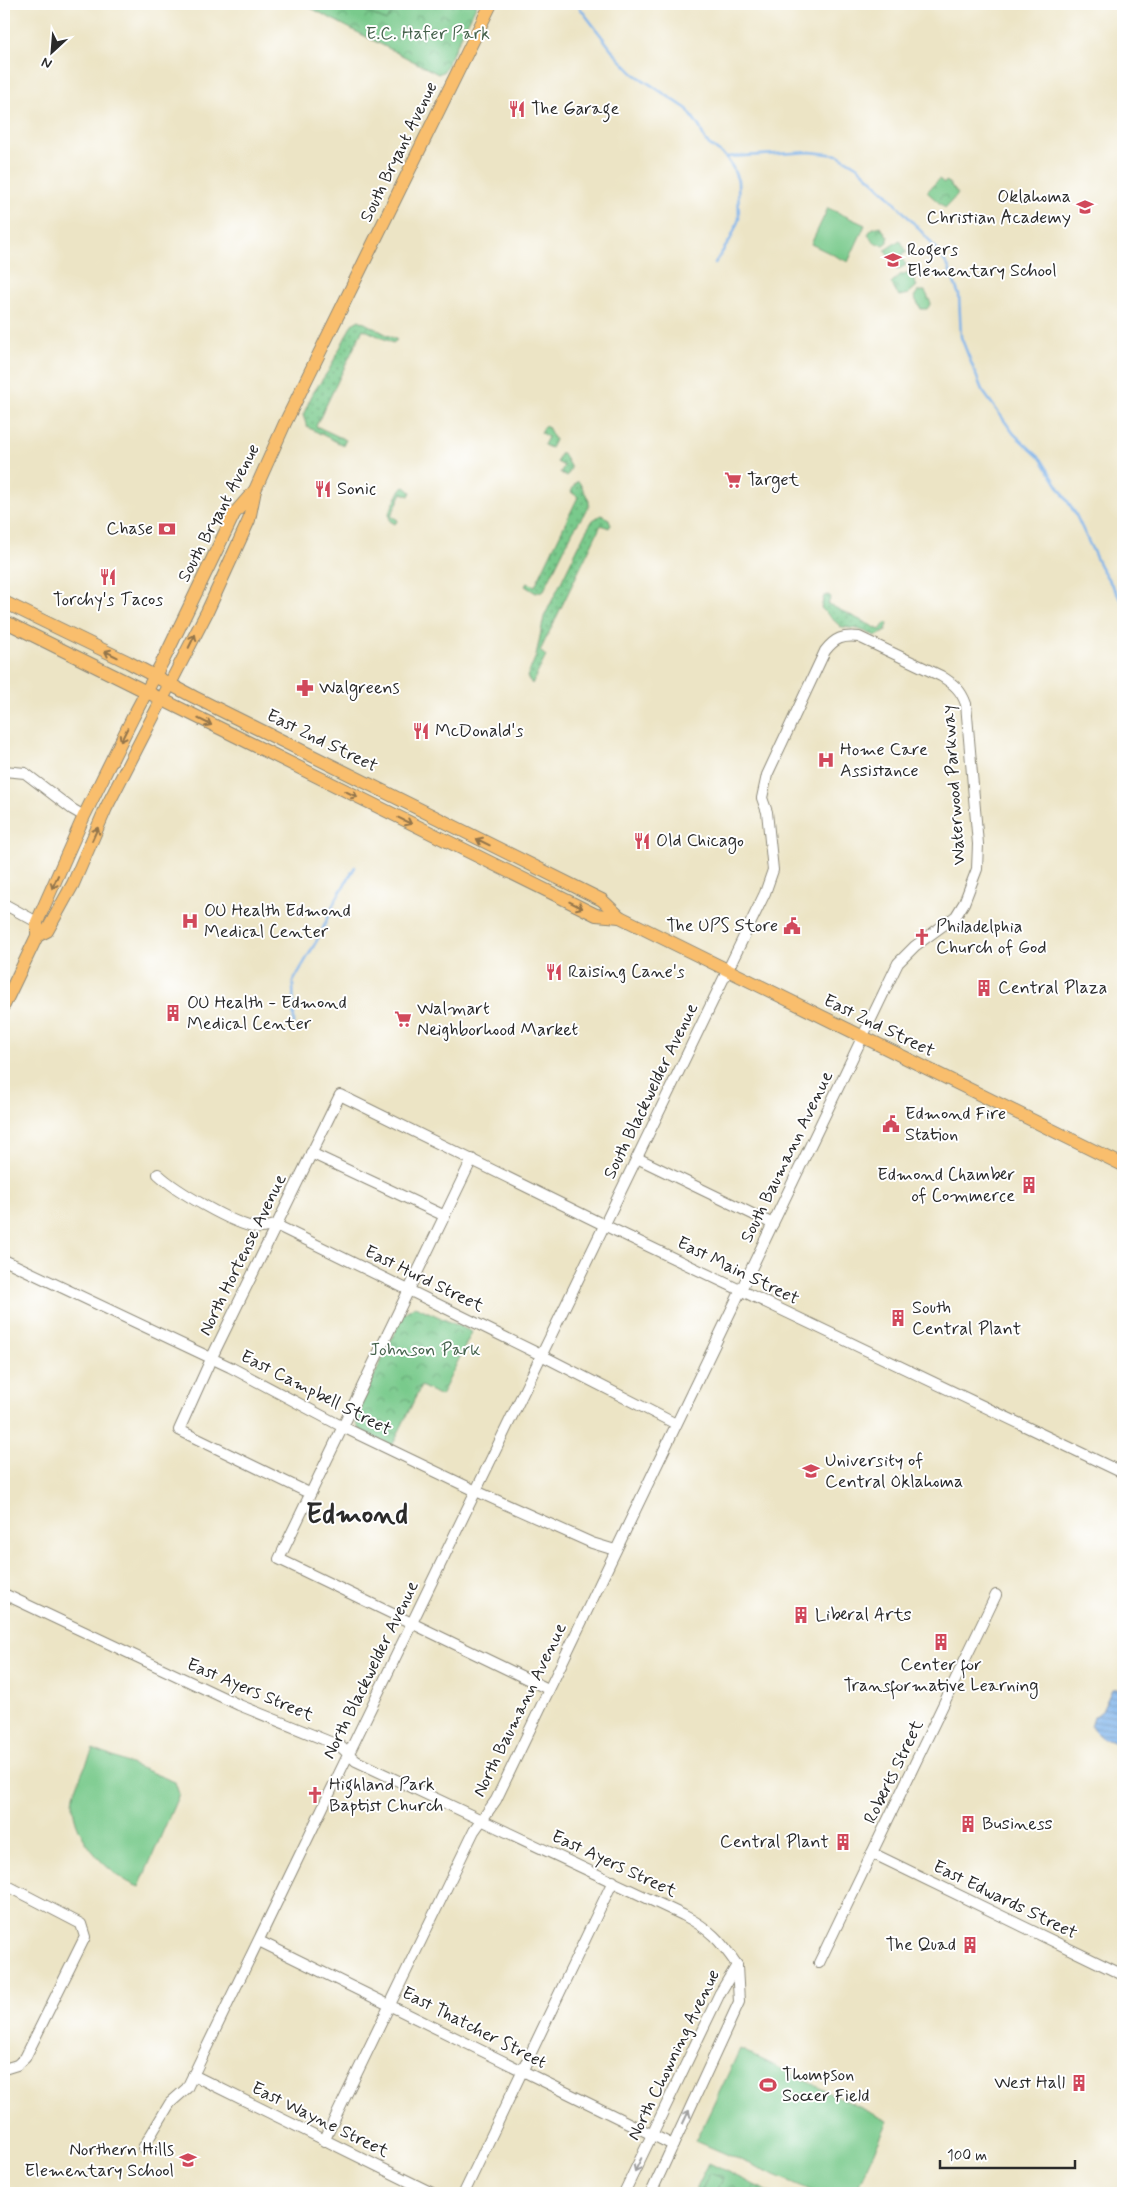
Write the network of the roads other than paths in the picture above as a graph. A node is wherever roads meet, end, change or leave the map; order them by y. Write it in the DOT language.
graph roads {
  1 [pos="491,4"];
  2 [pos="255,490"];
  3 [pos="4,602"];
  4 [pos="4,621"];
  5 [pos="154,676"];
  6 [pos="170,684"];
  7 [pos="146,692"];
  8 [pos="162,700"];
  9 [pos="4,771"];
  10 [pos="352,775"];
  11 [pos="324,781"];
  12 [pos="84,816"];
  13 [pos="512,873"];
  14 [pos="564,881"];
  15 [pos="4,904"];
  16 [pos="620,917"];
  17 [pos="37,922"];
  18 [pos="37,936"];
  19 [pos="728,970"];
  20 [pos="4,1005"];
  21 [pos="862,1037"];
  22 [pos="340,1095"];
  23 [pos="311,1153"];
  24 [pos="637,1158"];
  25 [pos="472,1159"];
  26 [pos="1123,1165"];
  27 [pos="158,1174"];
  28 [pos="445,1216"];
  29 [pos="772,1224"];
  30 [pos="276,1225"];
  31 [pos="604,1225"];
  32 [pos="4,1260"];
  33 [pos="409,1290"];
  34 [pos="740,1290"];
  35 [pos="543,1356"];
  36 [pos="211,1359"];
  37 [pos="676,1424"];
  38 [pos="343,1427"];
  39 [pos="1123,1473"];
  40 [pos="476,1491"];
  41 [pos="309,1494"];
  42 [pos="615,1550"];
  43 [pos="4,1594"];
  44 [pos="996,1595"];
  45 [pos="411,1624"];
  46 [pos="548,1689"];
  47 [pos="348,1754"];
  48 [pos="481,1820"];
  49 [pos="872,1853"];
  50 [pos="613,1881"];
  51 [pos="4,1884"];
  52 [pos="260,1941"];
  53 [pos="819,1963"];
  54 [pos="737,1965"];
  55 [pos="1123,1976"];
  56 [pos="392,2005"];
  57 [pos="4,2069"];
  58 [pos="521,2071"];
  59 [pos="193,2075"];
  60 [pos="652,2136"];
  61 [pos="324,2141"];
  62 [pos="673,2145"];
  63 [pos="143,2148"];
  64 [pos="432,2193"];
  65 [pos="464,2193"];
  66 [pos="624,2193"];
  67 [pos="651,2193"];
  1 -- 2 [label="main road, South Bryant Avenue"];
  2 -- 5 [label="main road, South Bryant Avenue"];
  6 -- 2 [label="main road, one-way"];
  5 -- 3 [label="main road, East 2nd Street, one-way"];
  4 -- 7 [label="main road, East 2nd Street"];
  5 -- 6 [label="main road, East 2nd Street"];
  5 -- 7 [label="main road, South Bryant Avenue"];
  6 -- 8 [label="main road"];
  6 -- 10 [label="main road, East 2nd Street"];
  7 -- 8 [label="main road, East 2nd Street"];
  7 -- 12 [label="main road, South Bryant Avenue, one-way"];
  8 -- 11 [label="main road, East 2nd Street, one-way"];
  18 -- 8 [label="main road, one-way"];
  9 -- 12 [label="street"];
  10 -- 11 [label="main road"];
  14 -- 10 [label="main road, East 2nd Street, one-way"];
  11 -- 13 [label="main road, East 2nd Street, one-way"];
  12 -- 17 [label="main road, South Bryant Avenue, one-way"];
  13 -- 14 [label="main road"];
  13 -- 16 [label="main road, East 2nd Street, one-way"];
  14 -- 16 [label="main road, East 2nd Street"];
  15 -- 17 [label="street"];
  16 -- 19 [label="main road, East 2nd Street"];
  17 -- 18 [label="main road, South Bryant Avenue"];
  18 -- 20 [label="main road"];
  19 -- 21 [label="main road, East 2nd Street"];
  19 -- 21 [label="street, Waterwood Parkway"];
  19 -- 24 [label="street, South Blackwelder Avenue"];
  21 -- 26 [label="main road, East 2nd Street"];
  21 -- 29 [label="street, South Baumann Avenue"];
  22 -- 23 [label="street, North Hortense Avenue"];
  22 -- 25 [label="street, East Main Street"];
  23 -- 28 [label="street"];
  23 -- 30 [label="street, North Hortense Avenue"];
  24 -- 29 [label="street"];
  24 -- 31 [label="street, South Blackwelder Avenue"];
  25 -- 28 [label="street"];
  25 -- 31 [label="street, East Main Street"];
  27 -- 30 [label="street, East Hurd Street"];
  28 -- 33 [label="street"];
  29 -- 34 [label="street, South Baumann Avenue"];
  30 -- 33 [label="street, East Hurd Street"];
  30 -- 36 [label="street, North Hortense Avenue"];
  31 -- 34 [label="street, East Main Street"];
  31 -- 35 [label="street, North Blackwelder Avenue"];
  32 -- 36 [label="street, East Campbell Street"];
  33 -- 35 [label="street, East Hurd Street"];
  33 -- 38 [label="street"];
  34 -- 37 [label="street, North Baumann Avenue"];
  34 -- 39 [label="street, East Main Street"];
  35 -- 37 [label="street, East Hurd Street"];
  35 -- 40 [label="street, North Blackwelder Avenue"];
  36 -- 38 [label="street, East Campbell Street"];
  36 -- 41 [label="street, North Hortense Avenue"];
  37 -- 42 [label="street, North Baumann Avenue"];
  38 -- 40 [label="street, East Campbell Street"];
  38 -- 41 [label="street"];
  40 -- 42 [label="street, East Campbell Street"];
  40 -- 45 [label="street, North Blackwelder Avenue"];
  41 -- 45 [label="street"];
  42 -- 46 [label="street, North Baumann Avenue"];
  43 -- 47 [label="street, East Ayers Street"];
  44 -- 49 [label="street, Roberts Street"];
  45 -- 46 [label="street"];
  45 -- 47 [label="street, North Blackwelder Avenue"];
  46 -- 48 [label="street, North Baumann Avenue"];
  47 -- 48 [label="street, East Ayers Street"];
  47 -- 52 [label="street, North Blackwelder Avenue"];
  48 -- 50 [label="street, East Ayers Street"];
  48 -- 56 [label="street, North Baumann Avenue"];
  49 -- 53 [label="street, Roberts Street"];
  49 -- 55 [label="street, East Edwards Street"];
  50 -- 54 [label="street, East Ayers Street"];
  50 -- 58 [label="street"];
  51 -- 57 [label="street"];
  52 -- 56 [label="street, East Thatcher Street"];
  52 -- 59 [label="street, North Blackwelder Avenue"];
  54 -- 60 [label="street, North Chowning Avenue"];
  62 -- 54 [label="street, North Chowning Avenue, one-way"];
  56 -- 58 [label="street, East Thatcher Street"];
  56 -- 61 [label="street, North Baumann Avenue"];
  58 -- 60 [label="street, East Thatcher Street"];
  58 -- 65 [label="street"];
  59 -- 61 [label="street, East Wayne Street"];
  59 -- 63 [label="street, North Blackwelder Avenue"];
  60 -- 62 [label="street, East Thatcher Street"];
  60 -- 66 [label="street, North Chowning Avenue, one-way"];
  61 -- 64 [label="street, East Wayne Street"];
  62 -- 67 [label="street, North Chowning Avenue"];
}
